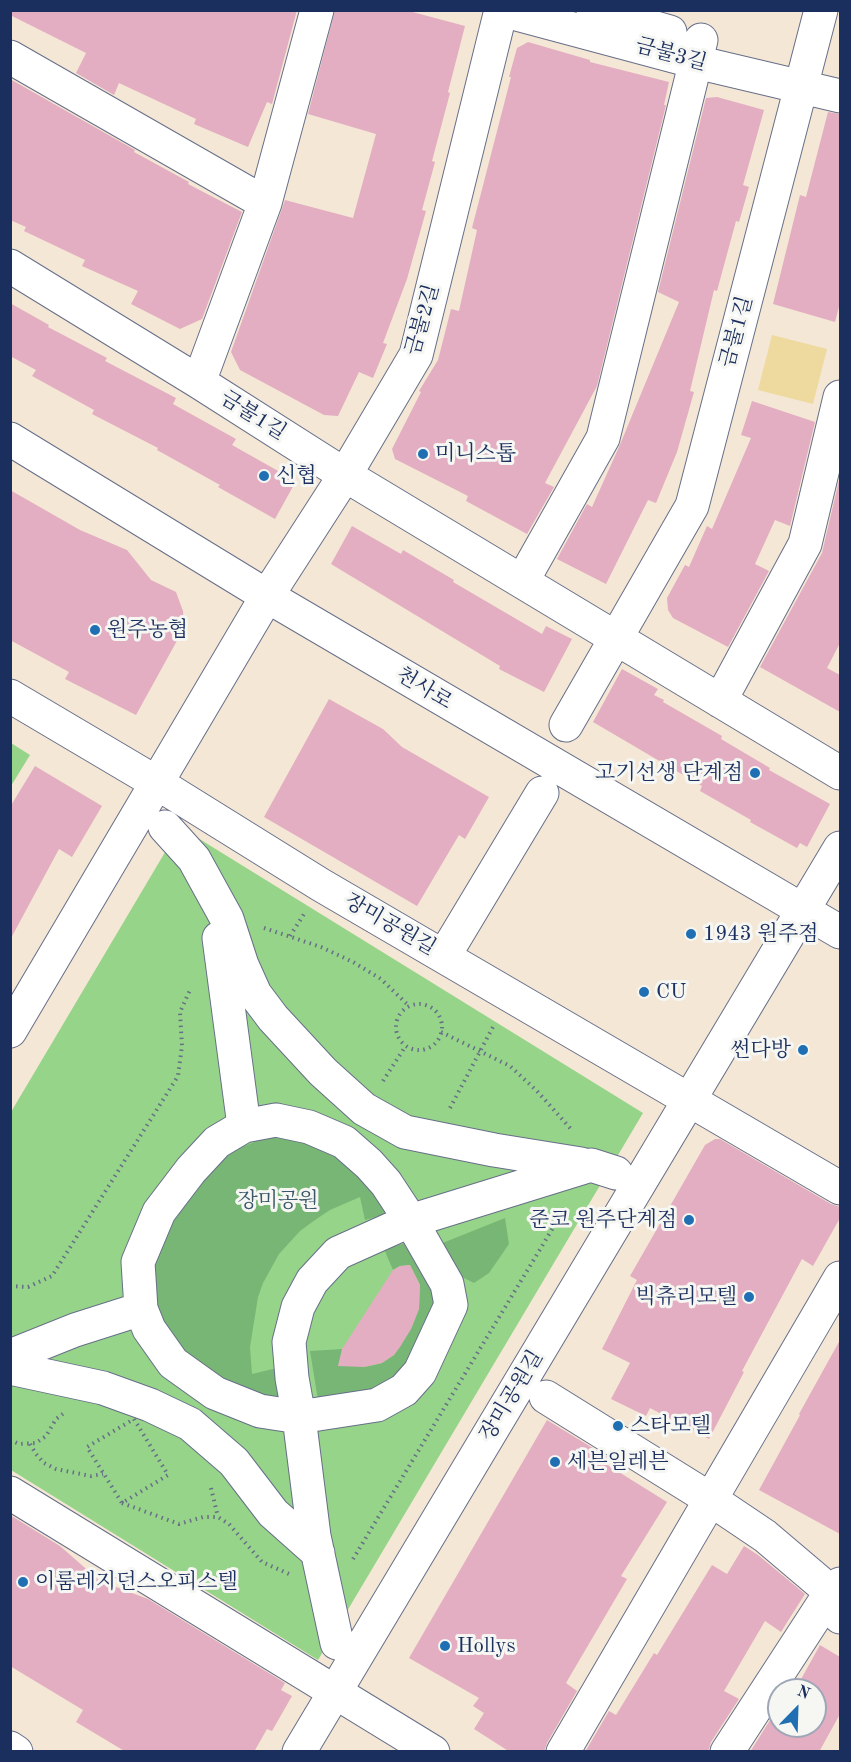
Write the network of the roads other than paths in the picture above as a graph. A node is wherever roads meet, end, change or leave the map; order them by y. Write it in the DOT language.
graph roads {
  1 [pos="317,10"];
  2 [pos="502,10"];
  3 [pos="592,10"];
  4 [pos="821,10"];
  5 [pos="698,51"];
  6 [pos="10,57"];
  7 [pos="840,75"];
  8 [pos="803,76"];
  9 [pos="840,96"];
  10 [pos="265,202"];
  11 [pos="10,266"];
  12 [pos="199,382"];
  13 [pos="840,397"];
  14 [pos="10,439"];
  15 [pos="345,475"];
  16 [pos="523,580"];
  17 [pos="267,596"];
  18 [pos="617,638"];
  19 [pos="10,696"];
  20 [pos="720,701"];
  21 [pos="566,725"];
  22 [pos="840,773"];
  23 [pos="157,783"];
  24 [pos="542,793"];
  25 [pos="165,827"];
  26 [pos="840,848"];
  27 [pos="220,905"];
  28 [pos="802,910"];
  29 [pos="840,932"];
  30 [pos="444,956"];
  31 [pos="10,1031"];
  32 [pos="689,1100"];
  33 [pos="244,1126"];
  34 [pos="840,1188"];
  35 [pos="411,1221"];
  36 [pos="840,1278"];
  37 [pos="141,1309"];
  38 [pos="10,1356"];
  39 [pos="10,1368"];
  40 [pos="546,1397"];
  41 [pos="300,1417"];
  42 [pos="10,1493"];
  43 [pos="710,1499"];
  44 [pos="323,1578"];
  45 [pos="837,1598"];
  46 [pos="337,1642"];
  47 [pos="334,1692"];
  48 [pos="10,1748"];
  49 [pos="16,1752"];
  50 [pos="299,1752"];
  51 [pos="433,1752"];
  52 [pos="563,1752"];
  53 [pos="728,1752"];
  1 -- 10 [label="street, 금불1길"];
  2 -- 5 [label="street, 금불3길"];
  2 -- 15 [label="street, 금불2길"];
  3 -- 5 [label="street, 금불3길"];
  4 -- 8 [label="street, 금불1길"];
  5 -- 8 [label="street, 금불3길"];
  5 -- 16 [label="street"];
  6 -- 10 [label="street"];
  7 -- 8 [label="street, 금불3길"];
  8 -- 9 [label="street, 금불3길"];
  8 -- 18 [label="street, 금불1길"];
  10 -- 12 [label="street, 금불1길"];
  11 -- 12 [label="street, 금불1길"];
  12 -- 15 [label="street, 금불1길"];
  13 -- 20 [label="street"];
  14 -- 17 [label="street, 천사로"];
  15 -- 16 [label="street, 금불1길"];
  15 -- 17 [label="street, 금불2길"];
  16 -- 18 [label="street, 금불1길"];
  17 -- 23 [label="street"];
  17 -- 28 [label="street, 천사로"];
  18 -- 20 [label="street, 금불1길"];
  18 -- 21 [label="street, 금불1길"];
  19 -- 23 [label="street, 장미공원길"];
  20 -- 22 [label="street, 금불1길"];
  23 -- 30 [label="street, 장미공원길"];
  23 -- 31 [label="street"];
  24 -- 30 [label="street"];
  25 -- 27 [label="street"];
  26 -- 28 [label="street"];
  27 -- 33 [label="street"];
  27 -- 35 [label="street"];
  28 -- 29 [label="street, 천사로"];
  28 -- 32 [label="street, 장미공원길"];
  30 -- 32 [label="street, 장미공원길"];
  32 -- 34 [label="street, 장미공원길"];
  32 -- 47 [label="street, 장미공원길"];
  33 -- 35 [label="street"];
  33 -- 37 [label="street"];
  35 -- 41 [label="street"];
  35 -- 41 [label="street"];
  36 -- 43 [label="street"];
  37 -- 38 [label="street"];
  37 -- 41 [label="street"];
  39 -- 44 [label="street"];
  40 -- 43 [label="street, 장미공원길"];
  41 -- 44 [label="street"];
  42 -- 47 [label="street"];
  43 -- 45 [label="street, 장미공원길"];
  43 -- 52 [label="street"];
  44 -- 46 [label="street"];
  45 -- 53 [label="street"];
  47 -- 50 [label="street, 장미공원길"];
  47 -- 51 [label="street"];
  48 -- 49 [label="street"];
}
